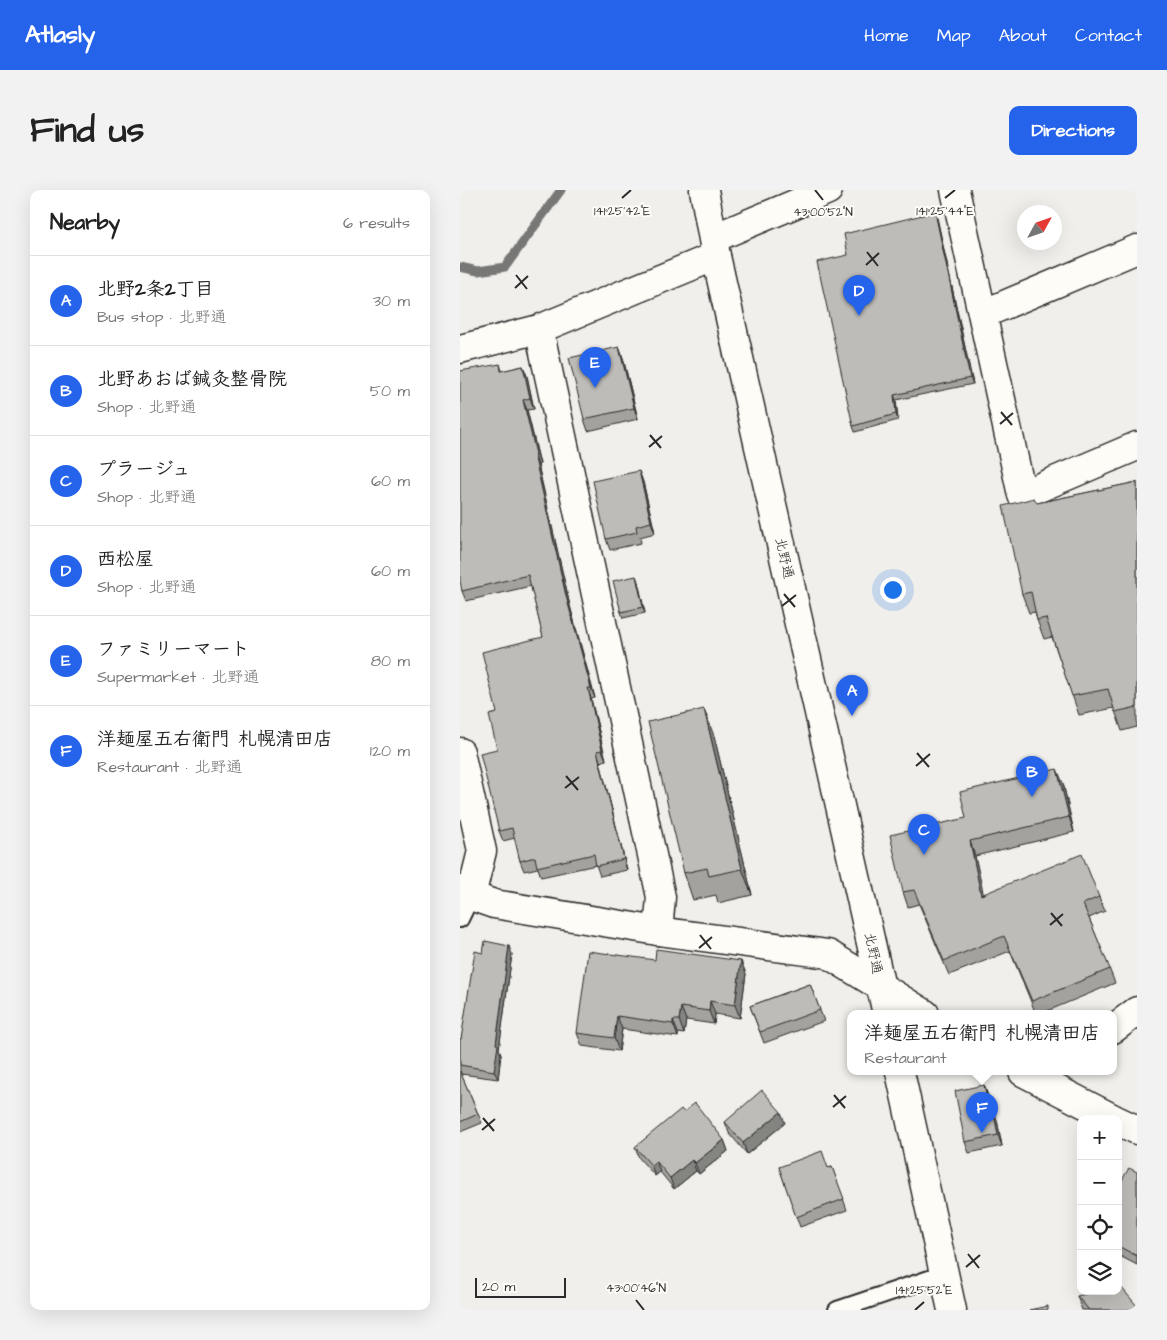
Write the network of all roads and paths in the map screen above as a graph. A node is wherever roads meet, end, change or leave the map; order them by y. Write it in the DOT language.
graph roads {
  1 [pos="704,190"];
  2 [pos="828,190"];
  3 [pos="955,190"];
  4 [pos="715,247"];
  5 [pos="1137,249"];
  6 [pos="983,314"];
  7 [pos="539,329"];
  8 [pos="460,349"];
  9 [pos="1137,446"];
  10 [pos="460,752"];
  11 [pos="464,901"];
  12 [pos="658,931"];
  13 [pos="881,985"];
  14 [pos="886,1010"];
  15 [pos="919,1010"];
  16 [pos="1137,1011"];
  17 [pos="1117,1026"];
  18 [pos="901,1075"];
  19 [pos="1041,1076"];
  20 [pos="1107,1115"];
  21 [pos="1122,1123"];
  22 [pos="1137,1130"];
  23 [pos="944,1274"];
  24 [pos="838,1310"];
  25 [pos="952,1310"];
  1 -- 4 [label="street, 北野通"];
  2 -- 4 [label="street"];
  3 -- 6 [label="street"];
  4 -- 7 [label="street"];
  4 -- 13 [label="street, 北野通"];
  5 -- 6 [label="street"];
  6 -- 9 [label="street"];
  7 -- 8 [label="street"];
  7 -- 12 [label="street"];
  10 -- 11 [label="street"];
  11 -- 12 [label="street"];
  12 -- 13 [label="street"];
  13 -- 14 [label="street, 北野通"];
  13 -- 15 [label="street"];
  16 -- 17 [label="street"];
  18 -- 23 [label="street"];
  19 -- 20 [label="street"];
  21 -- 22 [label="street"];
  23 -- 24 [label="lane"];
  23 -- 25 [label="street"];
}
